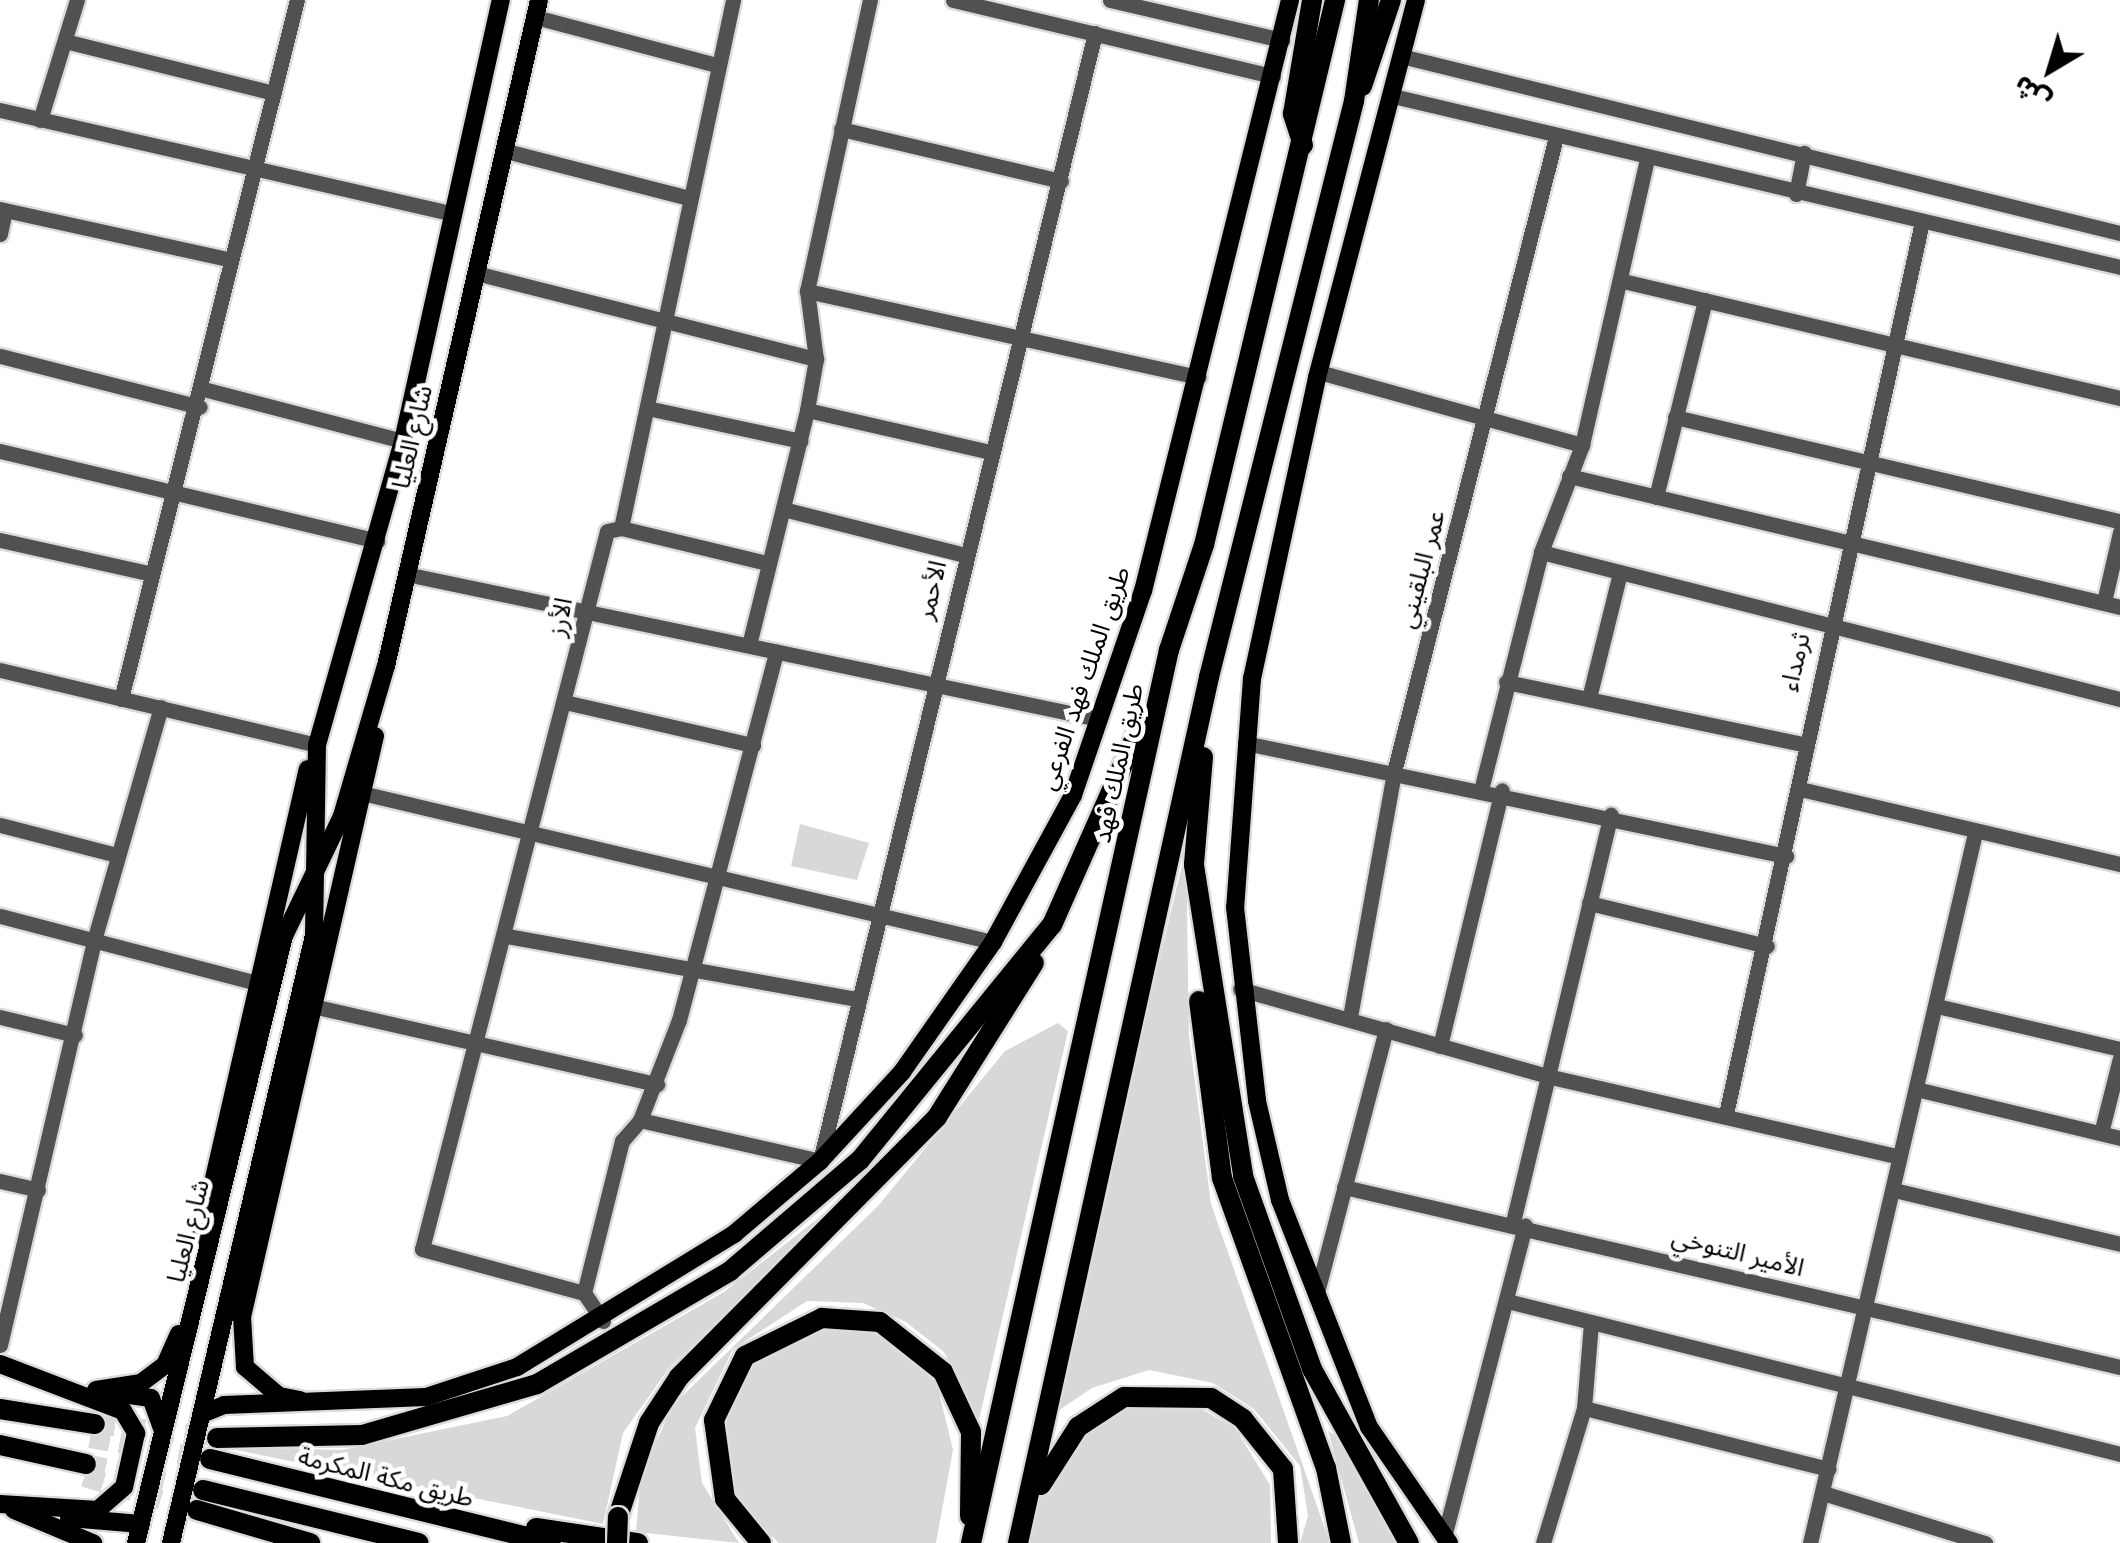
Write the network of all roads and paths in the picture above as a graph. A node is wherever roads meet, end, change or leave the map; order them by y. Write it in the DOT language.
graph roads {
  1 [pos="77,0"];
  2 [pos="296,0"];
  3 [pos="501,0"];
  4 [pos="733,0"];
  5 [pos="870,0"];
  6 [pos="954,0"];
  7 [pos="1110,0"];
  8 [pos="1290,0"];
  9 [pos="1312,0"];
  10 [pos="1335,0"];
  11 [pos="1369,0"];
  12 [pos="1391,0"];
  13 [pos="1416,0"];
  14 [pos="537,9"];
  15 [pos="1095,33"];
  16 [pos="1282,40"];
  17 [pos="65,41"];
  18 [pos="1405,58"];
  19 [pos="717,64"];
  20 [pos="1272,76"];
  21 [pos="274,92"];
  22 [pos="1397,97"];
  23 [pos="1354,101"];
  24 [pos="0,110"];
  25 [pos="40,120"];
  26 [pos="841,129"];
  27 [pos="1556,138"];
  28 [pos="1304,148"];
  29 [pos="506,151"];
  30 [pos="1804,152"];
  31 [pos="1647,158"];
  32 [pos="251,171"];
  33 [pos="1061,181"];
  34 [pos="1796,194"];
  35 [pos="689,198"];
  36 [pos="3,210"];
  37 [pos="448,213"];
  38 [pos="1922,222"];
  39 [pos="2120,232"];
  40 [pos="0,234"];
  41 [pos="228,259"];
  42 [pos="2120,267"];
  43 [pos="476,273"];
  44 [pos="1622,281"];
  45 [pos="807,290"];
  46 [pos="1705,300"];
  47 [pos="663,327"];
  48 [pos="1024,338"];
  49 [pos="1894,342"];
  50 [pos="0,356"];
  51 [pos="816,360"];
  52 [pos="1318,372"];
  53 [pos="1199,377"];
  54 [pos="202,388"];
  55 [pos="2120,398"];
  56 [pos="200,407"];
  57 [pos="647,408"];
  58 [pos="807,410"];
  59 [pos="1675,417"];
  60 [pos="1486,421"];
  61 [pos="403,441"];
  62 [pos="801,441"];
  63 [pos="1582,445"];
  64 [pos="0,451"];
  65 [pos="990,452"];
  66 [pos="1867,462"];
  67 [pos="1568,476"];
  68 [pos="176,492"];
  69 [pos="1656,496"];
  70 [pos="787,510"];
  71 [pos="2120,521"];
  72 [pos="621,528"];
  73 [pos="2120,532"];
  74 [pos="0,540"];
  75 [pos="376,541"];
  76 [pos="1848,541"];
  77 [pos="1542,552"];
  78 [pos="966,555"];
  79 [pos="767,562"];
  80 [pos="1620,573"];
  81 [pos="148,574"];
  82 [pos="406,574"];
  83 [pos="2112,605"];
  84 [pos="584,614"];
  85 [pos="1830,622"];
  86 [pos="749,646"];
  87 [pos="1169,650"];
  88 [pos="776,652"];
  89 [pos="386,666"];
  90 [pos="0,670"];
  91 [pos="1209,677"];
  92 [pos="1506,682"];
  93 [pos="933,685"];
  94 [pos="1589,698"];
  95 [pos="121,699"];
  96 [pos="2120,699"];
  97 [pos="569,703"];
  98 [pos="161,707"];
  99 [pos="1098,719"];
  100 [pos="1245,743"];
  101 [pos="1802,744"];
  102 [pos="316,745"];
  103 [pos="753,745"];
  104 [pos="1395,768"];
  105 [pos="1482,786"];
  106 [pos="1800,789"];
  107 [pos="1502,790"];
  108 [pos="366,794"];
  109 [pos="1610,815"];
  110 [pos="0,825"];
  111 [pos="1976,833"];
  112 [pos="532,837"];
  113 [pos="117,855"];
  114 [pos="1786,856"];
  115 [pos="2120,864"];
  116 [pos="719,872"];
  117 [pos="312,878"];
  118 [pos="1196,884"];
  119 [pos="1589,903"];
  120 [pos="0,916"];
  121 [pos="877,920"];
  122 [pos="1052,925"];
  123 [pos="507,936"];
  124 [pos="95,938"];
  125 [pos="993,942"];
  126 [pos="1766,946"];
  127 [pos="694,966"];
  128 [pos="254,982"];
  129 [pos="1240,989"];
  130 [pos="857,999"];
  131 [pos="1937,1006"];
  132 [pos="317,1007"];
  133 [pos="0,1017"];
  134 [pos="1350,1017"];
  135 [pos="1386,1029"];
  136 [pos="74,1036"];
  137 [pos="476,1042"];
  138 [pos="1440,1046"];
  139 [pos="2120,1049"];
  140 [pos="2120,1058"];
  141 [pos="1547,1076"];
  142 [pos="657,1084"];
  143 [pos="1916,1089"];
  144 [pos="1726,1114"];
  145 [pos="640,1120"];
  146 [pos="2101,1133"];
  147 [pos="2120,1138"];
  148 [pos="1896,1156"];
  149 [pos="820,1162"];
  150 [pos="0,1180"];
  151 [pos="1344,1188"];
  152 [pos="38,1190"];
  153 [pos="1894,1190"];
  154 [pos="1519,1224"];
  155 [pos="2120,1244"];
  156 [pos="584,1293"];
  157 [pos="1315,1298"];
  158 [pos="1507,1301"];
  159 [pos="1866,1309"];
  160 [pos="603,1321"];
  161 [pos="1591,1322"];
  162 [pos="0,1344"];
  163 [pos="0,1364"];
  164 [pos="2120,1367"];
  165 [pos="1846,1386"];
  166 [pos="96,1390"];
  167 [pos="366,1405"];
  168 [pos="1584,1408"];
  169 [pos="0,1413"];
  170 [pos="202,1414"];
  171 [pos="92,1431"];
  172 [pos="163,1438"];
  173 [pos="218,1438"];
  174 [pos="0,1449"];
  175 [pos="2120,1454"];
  176 [pos="210,1459"];
  177 [pos="1828,1469"];
  178 [pos="85,1471"];
  179 [pos="1823,1493"];
  180 [pos="0,1504"];
  181 [pos="414,1510"];
  182 [pos="139,1534"];
  183 [pos="173,1535"];
  184 [pos="1446,1540"];
  185 [pos="1980,1542"];
  186 [pos="92,1543"];
  187 [pos="186,1543"];
  188 [pos="310,1543"];
  189 [pos="419,1543"];
  190 [pos="551,1543"];
  191 [pos="617,1543"];
  192 [pos="638,1543"];
  193 [pos="761,1543"];
  194 [pos="971,1543"];
  195 [pos="1019,1543"];
  196 [pos="1288,1543"];
  197 [pos="1342,1543"];
  198 [pos="1409,1543"];
  199 [pos="1542,1543"];
  200 [pos="1810,1543"];
  1 -- 17 [label="street"];
  2 -- 21 [label="street"];
  3 -- 37 [label="main road, شارع العليا"];
  4 -- 19 [label="street, الأرز"];
  5 -- 26 [label="street"];
  6 -- 15 [label="street"];
  7 -- 16 [label="street"];
  8 -- 16 [label="main road, طريق الملك فهد الفرعي"];
  9 -- 28 [label="highway"];
  10 -- 28 [label="highway, طريق الملك فهد"];
  11 -- 23 [label="highway"];
  12 -- 23 [label="highway"];
  13 -- 18 [label="main road"];
  14 -- 19 [label="street"];
  14 -- 29 [label="main road, شارع العليا"];
  15 -- 20 [label="street"];
  15 -- 33 [label="street, الأحمر"];
  16 -- 20 [label="main road, طريق الملك فهد الفرعي"];
  17 -- 21 [label="street"];
  17 -- 25 [label="street"];
  18 -- 22 [label="main road"];
  18 -- 30 [label="street"];
  19 -- 35 [label="street, الأرز"];
  20 -- 53 [label="main road, طريق الملك فهد الفرعي"];
  21 -- 32 [label="street"];
  22 -- 27 [label="street"];
  22 -- 52 [label="main road"];
  23 -- 91 [label="highway"];
  24 -- 25 [label="street"];
  25 -- 32 [label="street"];
  26 -- 33 [label="street"];
  26 -- 45 [label="street"];
  27 -- 31 [label="street"];
  27 -- 60 [label="street, عمر البلقيني"];
  28 -- 87 [label="highway, طريق الملك فهد"];
  29 -- 35 [label="street"];
  29 -- 43 [label="main road, شارع العليا"];
  30 -- 34 [label="street"];
  30 -- 39 [label="street"];
  31 -- 34 [label="street"];
  31 -- 44 [label="street"];
  32 -- 37 [label="street"];
  32 -- 41 [label="street"];
  33 -- 48 [label="street, الأحمر"];
  34 -- 38 [label="street"];
  35 -- 47 [label="street, الأرز"];
  36 -- 40 [label="street"];
  36 -- 41 [label="street"];
  37 -- 61 [label="main road, شارع العليا"];
  38 -- 42 [label="street"];
  38 -- 49 [label="street, ثرمداء"];
  41 -- 54 [label="street"];
  43 -- 47 [label="street"];
  43 -- 82 [label="main road, شارع العليا"];
  44 -- 46 [label="street"];
  44 -- 63 [label="street"];
  45 -- 48 [label="street"];
  45 -- 51 [label="street"];
  46 -- 49 [label="street"];
  46 -- 59 [label="street"];
  47 -- 51 [label="street"];
  47 -- 57 [label="street, الأرز"];
  48 -- 53 [label="street"];
  48 -- 65 [label="street, الأحمر"];
  49 -- 55 [label="street"];
  49 -- 66 [label="street, ثرمداء"];
  50 -- 56 [label="street"];
  51 -- 58 [label="street"];
  52 -- 60 [label="street"];
  52 -- 100 [label="main road"];
  53 -- 99 [label="main road, طريق الملك فهد الفرعي"];
  54 -- 56 [label="street"];
  54 -- 61 [label="street"];
  56 -- 68 [label="street"];
  57 -- 62 [label="street"];
  57 -- 72 [label="street, الأرز"];
  58 -- 62 [label="street"];
  58 -- 65 [label="street"];
  59 -- 66 [label="street"];
  59 -- 69 [label="street"];
  60 -- 63 [label="street"];
  60 -- 104 [label="street, عمر البلقيني"];
  61 -- 75 [label="main road, شارع العليا"];
  62 -- 70 [label="street"];
  63 -- 67 [label="street"];
  64 -- 68 [label="street"];
  65 -- 78 [label="street, الأحمر"];
  66 -- 71 [label="street"];
  66 -- 76 [label="street, ثرمداء"];
  67 -- 69 [label="street"];
  67 -- 77 [label="street"];
  68 -- 75 [label="street"];
  68 -- 81 [label="street"];
  69 -- 76 [label="street"];
  70 -- 78 [label="street"];
  70 -- 79 [label="street"];
  72 -- 79 [label="street"];
  72 -- 84 [label="street, الأرز"];
  73 -- 83 [label="street"];
  74 -- 81 [label="street"];
  75 -- 102 [label="main road, شارع العليا"];
  76 -- 83 [label="street"];
  76 -- 85 [label="street, ثرمداء"];
  77 -- 80 [label="street"];
  77 -- 92 [label="street"];
  78 -- 93 [label="street, الأحمر"];
  79 -- 86 [label="street"];
  80 -- 85 [label="street"];
  80 -- 94 [label="street"];
  81 -- 95 [label="street"];
  82 -- 84 [label="street"];
  82 -- 89 [label="main road, شارع العليا"];
  84 -- 86 [label="street"];
  84 -- 97 [label="street, الأرز"];
  85 -- 96 [label="street"];
  85 -- 101 [label="street, ثرمداء"];
  86 -- 88 [label="street"];
  87 -- 122 [label="highway"];
  87 -- 194 [label="highway, طريق الملك فهد"];
  88 -- 93 [label="street"];
  88 -- 103 [label="street"];
  89 -- 108 [label="main road"];
  89 -- 117 [label="main road, شارع العليا"];
  90 -- 95 [label="street"];
  91 -- 118 [label="highway"];
  91 -- 195 [label="highway"];
  92 -- 94 [label="street"];
  92 -- 105 [label="street"];
  93 -- 99 [label="street"];
  93 -- 121 [label="street, الأحمر"];
  94 -- 101 [label="street"];
  95 -- 98 [label="street"];
  97 -- 103 [label="street"];
  97 -- 112 [label="street, الأرز"];
  98 -- 102 [label="street"];
  98 -- 113 [label="street"];
  99 -- 125 [label="main road, طريق الملك فهد الفرعي"];
  100 -- 104 [label="street"];
  100 -- 129 [label="main road"];
  101 -- 106 [label="street, ثرمداء"];
  102 -- 117 [label="main road, شارع العليا"];
  102 -- 128 [label="main road"];
  103 -- 116 [label="street"];
  104 -- 105 [label="street"];
  104 -- 134 [label="street, عمر البلقيني"];
  105 -- 107 [label="street"];
  106 -- 111 [label="street"];
  106 -- 114 [label="street, ثرمداء"];
  107 -- 109 [label="street"];
  107 -- 138 [label="street"];
  108 -- 112 [label="street"];
  108 -- 132 [label="main road"];
  109 -- 114 [label="street"];
  109 -- 119 [label="street"];
  110 -- 113 [label="street"];
  111 -- 115 [label="street"];
  111 -- 131 [label="street"];
  112 -- 116 [label="street"];
  112 -- 123 [label="street, الأرز"];
  113 -- 124 [label="street"];
  114 -- 126 [label="street, ثرمداء"];
  116 -- 121 [label="street"];
  116 -- 127 [label="street"];
  117 -- 170 [label="main road, شارع العليا"];
  117 -- 172 [label="main road, شارع العليا"];
  118 -- 197 [label="highway"];
  118 -- 198 [label="highway"];
  119 -- 126 [label="street"];
  119 -- 141 [label="street"];
  120 -- 124 [label="street"];
  121 -- 125 [label="street"];
  121 -- 130 [label="street, الأحمر"];
  122 -- 173 [label="highway"];
  122 -- 191 [label="highway, bridge"];
  123 -- 127 [label="street"];
  123 -- 137 [label="street, الأرز"];
  124 -- 128 [label="street"];
  124 -- 136 [label="street"];
  125 -- 149 [label="main road, طريق الملك فهد الفرعي"];
  126 -- 144 [label="street, ثرمداء"];
  127 -- 130 [label="street"];
  127 -- 142 [label="street"];
  128 -- 166 [label="main road"];
  129 -- 134 [label="street"];
  129 -- 157 [label="main road"];
  130 -- 149 [label="street, الأحمر"];
  131 -- 139 [label="street"];
  131 -- 143 [label="street"];
  132 -- 137 [label="street"];
  132 -- 167 [label="main road"];
  133 -- 136 [label="street"];
  134 -- 135 [label="street"];
  135 -- 138 [label="street"];
  135 -- 151 [label="street"];
  136 -- 152 [label="street"];
  137 -- 142 [label="street"];
  137 -- 156 [label="street, الأرز"];
  138 -- 141 [label="street"];
  140 -- 146 [label="street"];
  141 -- 144 [label="street"];
  141 -- 154 [label="street"];
  142 -- 145 [label="street"];
  143 -- 146 [label="street"];
  143 -- 148 [label="street"];
  144 -- 148 [label="street"];
  145 -- 149 [label="street"];
  145 -- 156 [label="street"];
  146 -- 147 [label="street"];
  148 -- 153 [label="street"];
  149 -- 160 [label="main road, طريق الملك فهد الفرعي"];
  150 -- 152 [label="street"];
  151 -- 154 [label="street, الأمير التنوخي"];
  151 -- 157 [label="street"];
  152 -- 162 [label="street"];
  153 -- 155 [label="street"];
  153 -- 159 [label="street"];
  154 -- 158 [label="street"];
  154 -- 159 [label="street, الأمير التنوخي"];
  156 -- 160 [label="street"];
  157 -- 184 [label="main road"];
  158 -- 161 [label="street"];
  158 -- 184 [label="street"];
  159 -- 164 [label="street, الأمير التنوخي"];
  159 -- 165 [label="street"];
  160 -- 167 [label="main road, طريق الملك فهد الفرعي"];
  161 -- 165 [label="street"];
  161 -- 168 [label="street"];
  163 -- 166 [label="main road"];
  163 -- 180 [label="main road"];
  165 -- 175 [label="street"];
  165 -- 177 [label="street"];
  166 -- 172 [label="main road"];
  167 -- 170 [label="main road"];
  168 -- 177 [label="street"];
  168 -- 199 [label="street"];
  169 -- 171 [label="highway"];
  170 -- 183 [label="main road, شارع العليا"];
  172 -- 182 [label="main road, شارع العليا"];
  174 -- 178 [label="highway"];
  176 -- 181 [label="highway, طريق مكة المكرمة"];
  177 -- 179 [label="street"];
  179 -- 185 [label="street"];
  179 -- 200 [label="street"];
  180 -- 182 [label="main road"];
  180 -- 186 [label="main road"];
  181 -- 190 [label="highway, طريق مكة المكرمة"];
  181 -- 192 [label="highway"];
  183 -- 187 [label="main road"];
  188 -- 189 [label="highway"];
  193 -- 194 [label="highway"];
  195 -- 196 [label="highway"];
}
